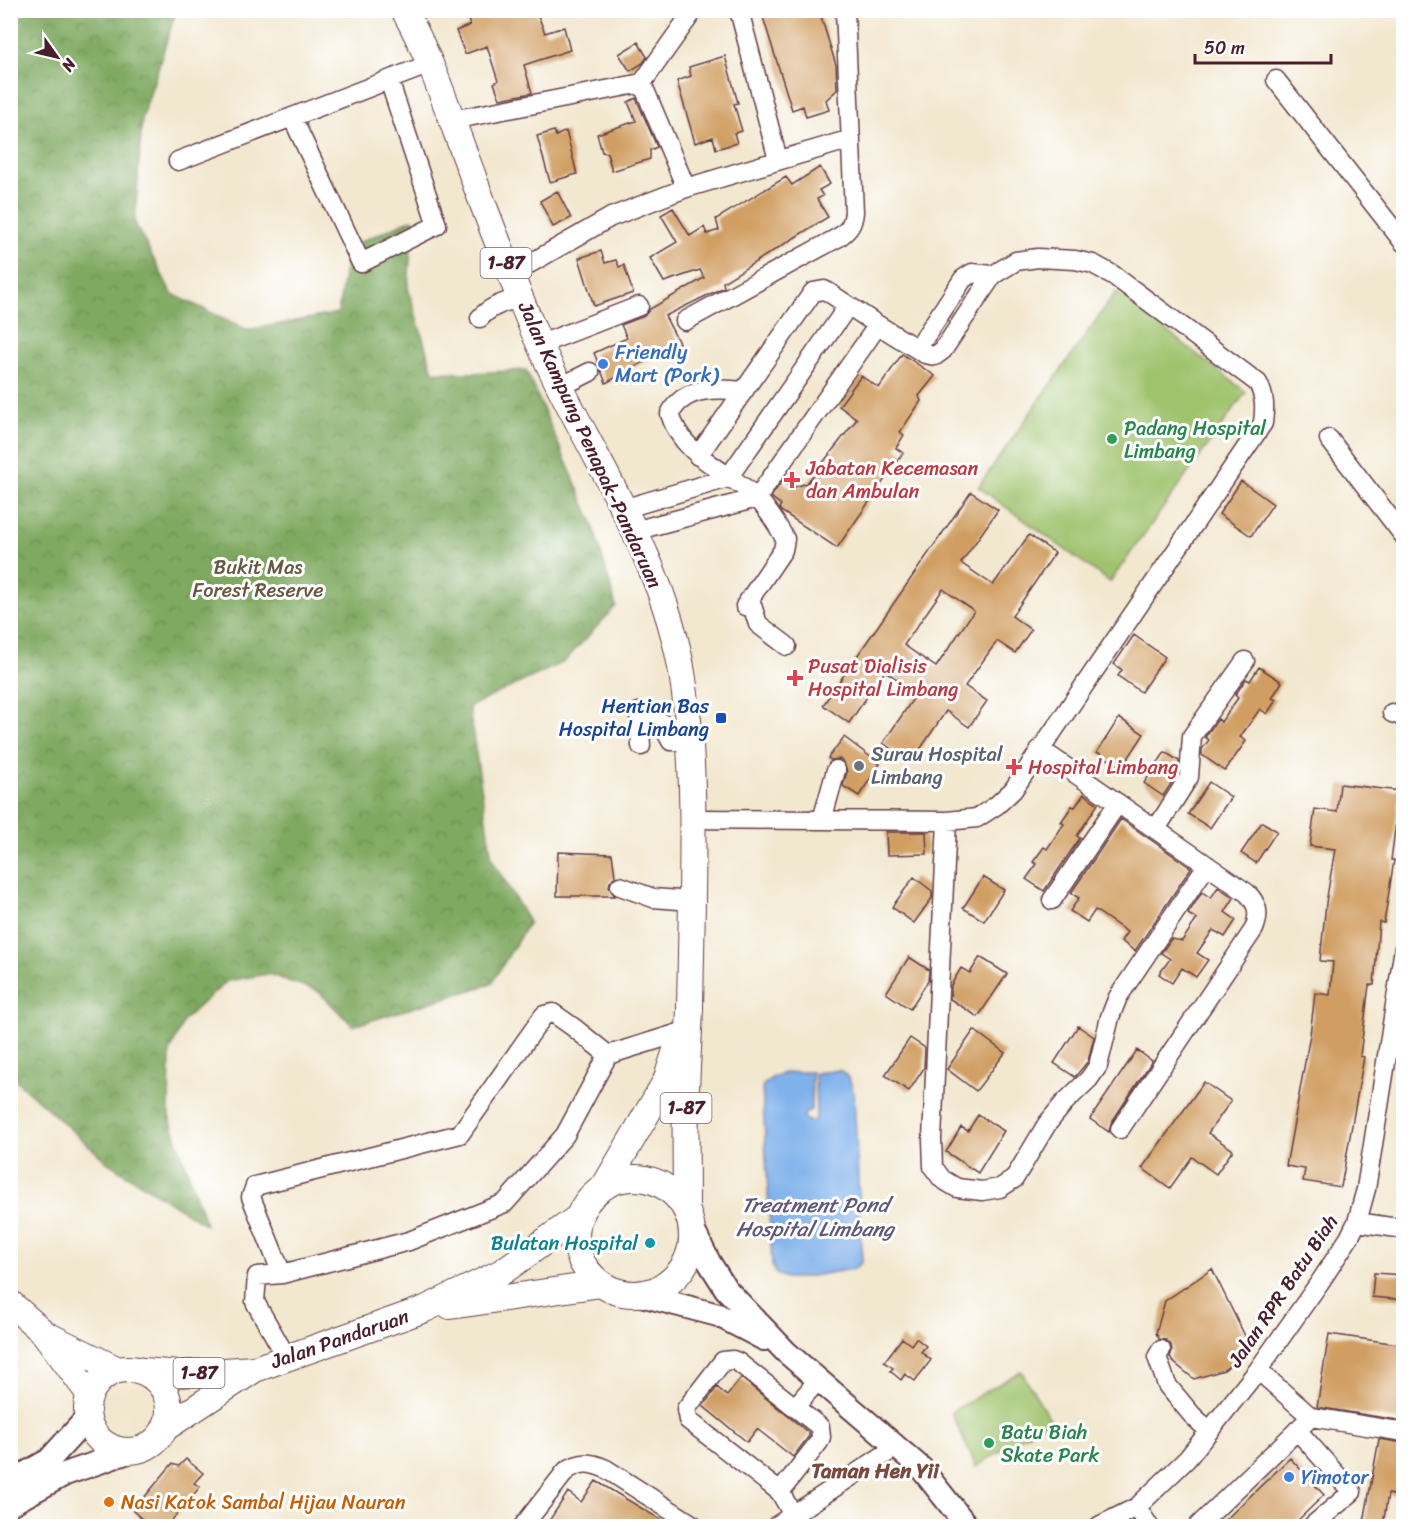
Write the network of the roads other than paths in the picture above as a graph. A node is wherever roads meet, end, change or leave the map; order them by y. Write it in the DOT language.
graph roads {
  1 [pos="404,10"];
  2 [pos="693,10"];
  3 [pos="739,10"];
  4 [pos="845,10"];
  5 [pos="430,64"];
  6 [pos="389,80"];
  7 [pos="1276,80"];
  8 [pos="642,83"];
  9 [pos="292,117"];
  10 [pos="452,120"];
  11 [pos="851,139"];
  12 [pos="778,160"];
  13 [pos="178,161"];
  14 [pos="686,188"];
  15 [pos="1404,243"];
  16 [pos="515,286"];
  17 [pos="639,306"];
  18 [pos="848,306"];
  19 [pos="480,318"];
  20 [pos="685,321"];
  21 [pos="878,325"];
  22 [pos="541,344"];
  23 [pos="590,372"];
  24 [pos="560,387"];
  25 [pos="744,391"];
  26 [pos="1329,439"];
  27 [pos="698,456"];
  28 [pos="728,478"];
  29 [pos="757,498"];
  30 [pos="628,520"];
  31 [pos="1404,536"];
  32 [pos="787,646"];
  33 [pos="1245,661"];
  34 [pos="690,741"];
  35 [pos="641,746"];
  36 [pos="1040,749"];
  37 [pos="836,770"];
  38 [pos="1118,803"];
  39 [pos="691,819"];
  40 [pos="822,820"];
  41 [pos="947,821"];
  42 [pos="1156,829"];
  43 [pos="1207,864"];
  44 [pos="620,886"];
  45 [pos="1052,900"];
  46 [pos="692,901"];
  47 [pos="1404,948"];
  48 [pos="690,1005"];
  49 [pos="682,1032"];
  50 [pos="608,1055"];
  51 [pos="1120,1129"];
  52 [pos="604,1187"];
  53 [pos="580,1216"];
  54 [pos="689,1219"];
  55 [pos="1357,1222"];
  56 [pos="1404,1229"];
  57 [pos="282,1274"];
  58 [pos="601,1284"];
  59 [pos="637,1294"];
  60 [pos="10,1303"];
  61 [pos="426,1309"];
  62 [pos="44,1333"];
  63 [pos="1161,1350"];
  64 [pos="786,1352"];
  65 [pos="287,1358"];
  66 [pos="255,1369"];
  67 [pos="131,1370"];
  68 [pos="1258,1370"];
  69 [pos="819,1378"];
  70 [pos="89,1406"];
  71 [pos="795,1407"];
  72 [pos="1311,1417"];
  73 [pos="165,1428"];
  74 [pos="1297,1430"];
  75 [pos="1209,1431"];
  76 [pos="1404,1432"];
  77 [pos="896,1447"];
  78 [pos="131,1451"];
  79 [pos="10,1482"];
  80 [pos="780,1492"];
  81 [pos="10,1504"];
  82 [pos="1137,1507"];
  83 [pos="793,1515"];
  84 [pos="523,1527"];
  85 [pos="694,1527"];
  86 [pos="776,1527"];
  87 [pos="967,1527"];
  88 [pos="1099,1527"];
  89 [pos="1149,1527"];
  90 [pos="1198,1527"];
  91 [pos="1312,1527"];
  1 -- 5 [label="highway, Jalan Kampung Penapak-Pandaruan / 1-87"];
  2 -- 8 [label="street"];
  3 -- 12 [label="street"];
  4 -- 11 [label="street"];
  5 -- 6 [label="street"];
  5 -- 10 [label="highway, Jalan Kampung Penapak-Pandaruan / 1-87"];
  6 -- 9 [label="street"];
  6 -- 9 [label="street"];
  7 -- 15 [label="street"];
  8 -- 10 [label="street"];
  8 -- 14 [label="street"];
  9 -- 13 [label="street"];
  10 -- 16 [label="highway, Jalan Kampung Penapak-Pandaruan / 1-87"];
  11 -- 12 [label="street"];
  11 -- 20 [label="street"];
  12 -- 14 [label="street"];
  14 -- 16 [label="street"];
  16 -- 19 [label="street"];
  16 -- 22 [label="highway, Jalan Kampung Penapak-Pandaruan / 1-87"];
  17 -- 22 [label="street"];
  18 -- 21 [label="street"];
  18 -- 25 [label="street"];
  18 -- 28 [label="street"];
  21 -- 29 [label="street"];
  21 -- 36 [label="street"];
  22 -- 24 [label="highway, Jalan Kampung Penapak-Pandaruan / 1-87"];
  23 -- 24 [label="street"];
  24 -- 30 [label="highway, Jalan Kampung Penapak-Pandaruan / 1-87"];
  25 -- 27 [label="street"];
  25 -- 27 [label="street"];
  26 -- 31 [label="street"];
  27 -- 28 [label="street"];
  28 -- 29 [label="street"];
  28 -- 30 [label="street"];
  29 -- 30 [label="street"];
  29 -- 32 [label="street"];
  30 -- 34 [label="highway, Jalan Kampung Penapak-Pandaruan / 1-87"];
  33 -- 42 [label="street"];
  34 -- 35 [label="street"];
  34 -- 39 [label="highway, Jalan Kampung Penapak-Pandaruan / 1-87"];
  36 -- 38 [label="street"];
  36 -- 41 [label="street"];
  37 -- 40 [label="street"];
  38 -- 42 [label="street"];
  38 -- 45 [label="street"];
  39 -- 40 [label="street"];
  39 -- 46 [label="highway, Jalan Kampung Penapak-Pandaruan / 1-87"];
  40 -- 41 [label="street"];
  41 -- 43 [label="street"];
  42 -- 43 [label="street"];
  43 -- 51 [label="street"];
  44 -- 46 [label="street"];
  46 -- 48 [label="highway, Jalan Kampung Penapak-Pandaruan / 1-87"];
  47 -- 55 [label="street, Jalan RPR Batu Biah"];
  48 -- 49 [label="highway, Jalan Kampung Penapak-Pandaruan / 1-87"];
  48 -- 54 [label="highway, Jalan Kampung Penapak-Pandaruan / 1-87"];
  49 -- 50 [label="street"];
  49 -- 52 [label="highway, Jalan Kampung Penapak-Pandaruan / 1-87"];
  50 -- 57 [label="street"];
  50 -- 57 [label="street"];
  52 -- 53 [label="highway"];
  52 -- 54 [label="highway"];
  53 -- 58 [label="highway"];
  53 -- 61 [label="highway, Jalan Pandaruan / 1-87"];
  54 -- 59 [label="highway"];
  54 -- 64 [label="main road"];
  55 -- 56 [label="street"];
  55 -- 68 [label="street, Jalan RPR Batu Biah"];
  57 -- 65 [label="street"];
  58 -- 59 [label="highway"];
  58 -- 61 [label="highway, Jalan Pandaruan / 1-87"];
  59 -- 64 [label="main road"];
  60 -- 62 [label="highway, Jalan Pandaruan / 1-87"];
  61 -- 65 [label="highway, Jalan Pandaruan / 1-87"];
  62 -- 67 [label="highway, Jalan Pandaruan / 1-87"];
  62 -- 70 [label="highway, Jalan Pandaruan / 1-87"];
  63 -- 75 [label="street"];
  64 -- 69 [label="main road"];
  65 -- 66 [label="highway, Jalan Pandaruan / 1-87"];
  66 -- 67 [label="highway, Jalan Pandaruan / 1-87"];
  66 -- 73 [label="highway, Jalan Pandaruan / 1-87"];
  67 -- 70 [label="highway"];
  67 -- 73 [label="highway"];
  68 -- 72 [label="street"];
  68 -- 75 [label="street, Jalan RPR Batu Biah"];
  69 -- 71 [label="street"];
  69 -- 77 [label="main road"];
  70 -- 78 [label="highway"];
  70 -- 79 [label="main road"];
  71 -- 80 [label="street"];
  71 -- 80 [label="street"];
  72 -- 74 [label="street"];
  72 -- 76 [label="street"];
  73 -- 78 [label="highway"];
  74 -- 90 [label="street"];
  74 -- 91 [label="street"];
  75 -- 82 [label="street, Jalan RPR Batu Biah"];
  77 -- 83 [label="street"];
  77 -- 87 [label="main road"];
  78 -- 81 [label="main road"];
  80 -- 83 [label="street"];
  82 -- 88 [label="street, Jalan RPR Batu Biah"];
  82 -- 89 [label="street"];
  83 -- 86 [label="street"];
  84 -- 85 [label="street"];
}
